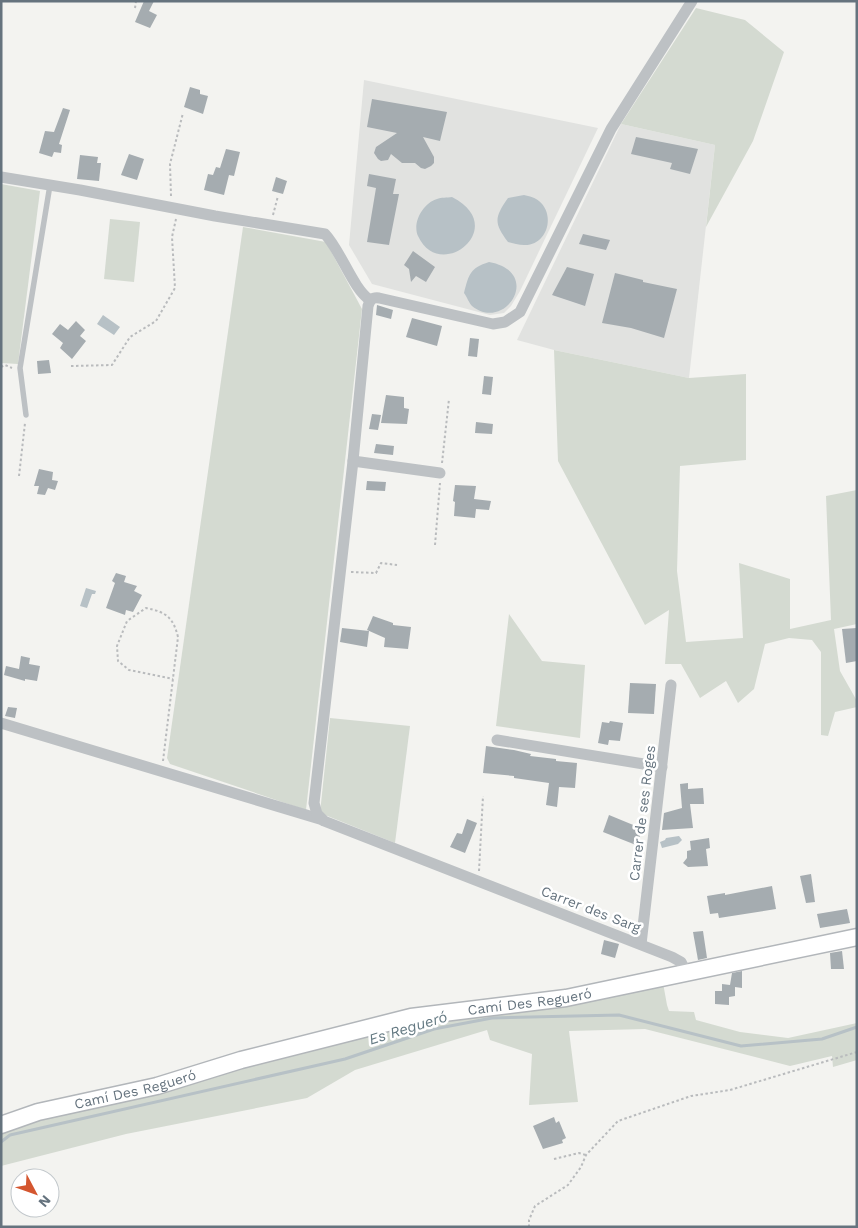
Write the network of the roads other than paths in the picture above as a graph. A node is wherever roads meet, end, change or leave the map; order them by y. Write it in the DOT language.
graph roads {
  1 [pos="692,1"];
  2 [pos="1,176"];
  3 [pos="50,185"];
  4 [pos="370,300"];
  5 [pos="26,415"];
  6 [pos="353,461"];
  7 [pos="440,473"];
  8 [pos="671,685"];
  9 [pos="1,723"];
  10 [pos="497,740"];
  11 [pos="662,767"];
  12 [pos="324,821"];
  13 [pos="857,938"];
  14 [pos="641,944"];
  15 [pos="686,972"];
  16 [pos="1,1125"];
  1 -- 4 [label="street"];
  2 -- 3 [label="street"];
  3 -- 4 [label="street"];
  3 -- 5 [label="lane"];
  4 -- 6 [label="street"];
  6 -- 7 [label="street"];
  6 -- 12 [label="street"];
  8 -- 11 [label="street, Carrer de ses Roges"];
  9 -- 12 [label="street, Carrer des Sarg"];
  10 -- 11 [label="street"];
  11 -- 14 [label="street, Carrer de ses Roges"];
  12 -- 14 [label="street, Carrer des Sarg"];
  13 -- 15 [label="street, Camí Des Regueró"];
  14 -- 15 [label="street, Carrer des Sarg"];
  15 -- 16 [label="street, Camí Des Regueró"];
}
